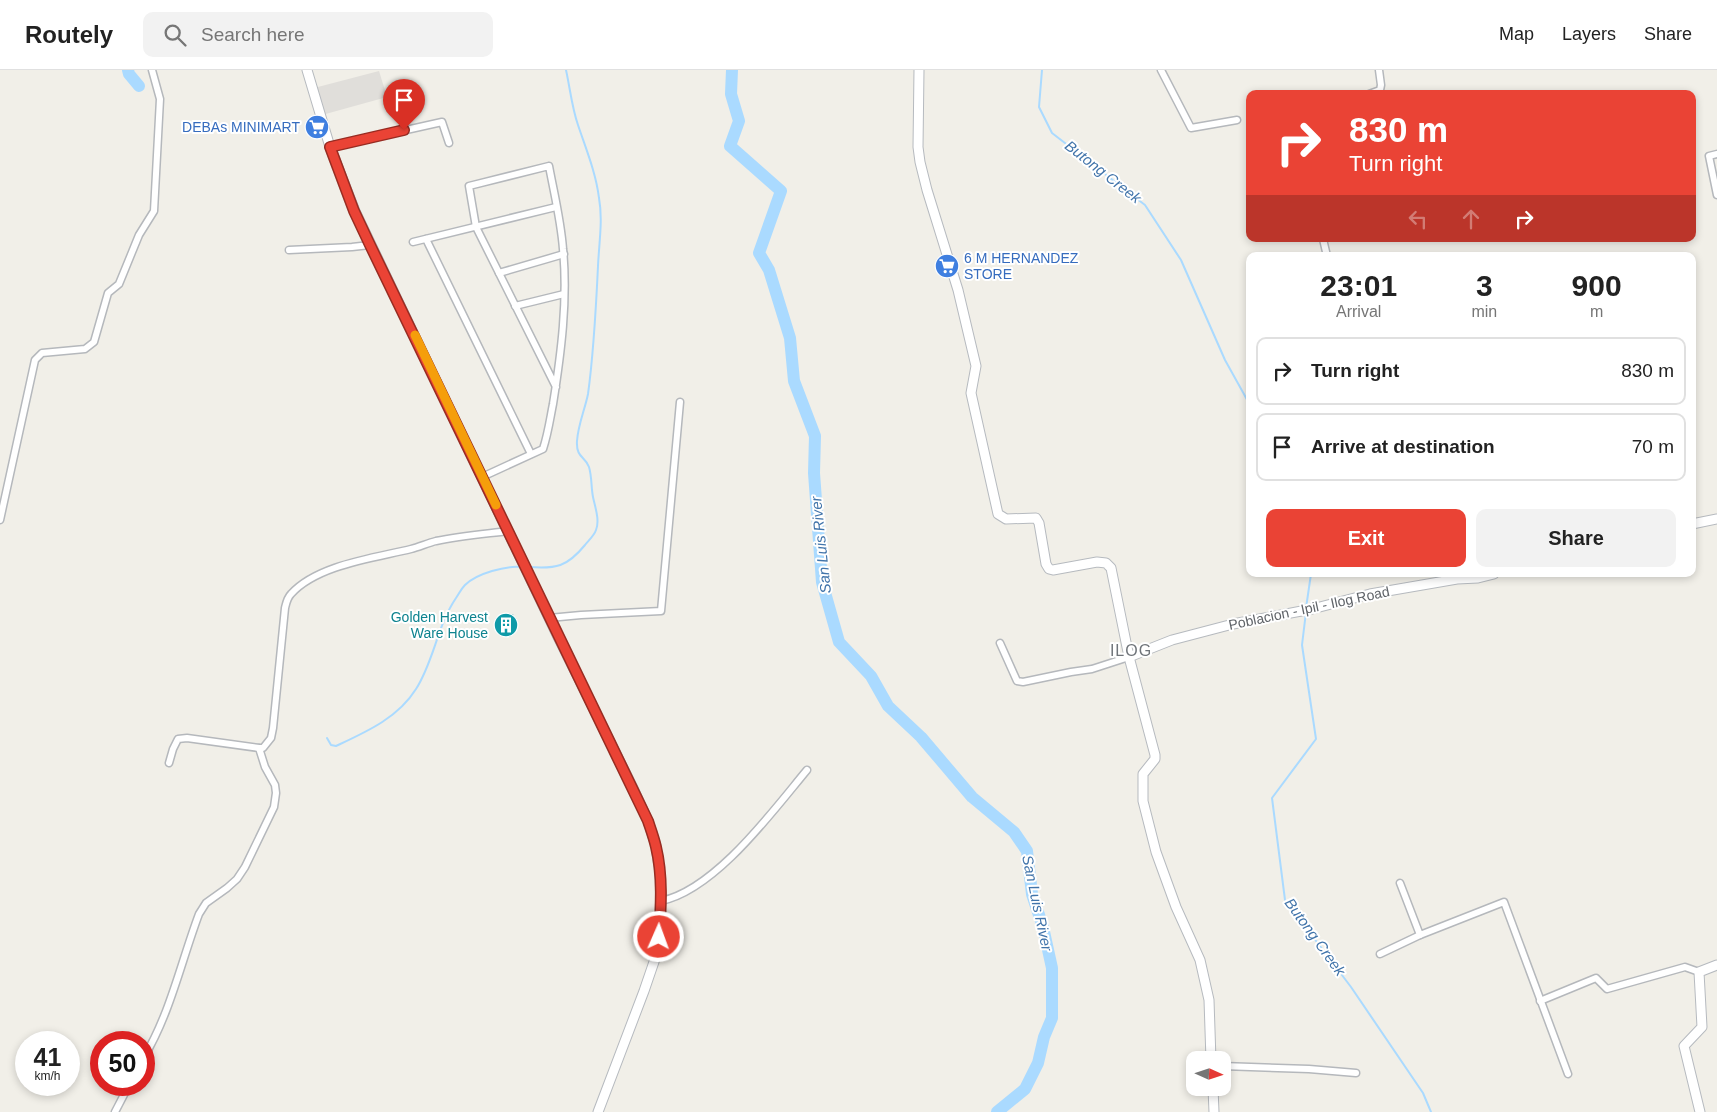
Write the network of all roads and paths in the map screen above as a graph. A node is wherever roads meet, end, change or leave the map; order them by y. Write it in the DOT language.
graph roads {
  1 [pos="152,70"];
  2 [pos="307,70"];
  3 [pos="919,70"];
  4 [pos="1161,70"];
  5 [pos="1379,70"];
  6 [pos="1380,90"];
  7 [pos="1237,120"];
  8 [pos="449,143"];
  9 [pos="330,147"];
  10 [pos="1717,154"];
  11 [pos="1717,195"];
  12 [pos="556,207"];
  13 [pos="476,227"];
  14 [pos="426,239"];
  15 [pos="413,242"];
  16 [pos="370,245"];
  17 [pos="289,250"];
  18 [pos="564,254"];
  19 [pos="499,273"];
  20 [pos="564,294"];
  21 [pos="516,306"];
  22 [pos="560,363"];
  23 [pos="547,370"];
  24 [pos="556,387"];
  25 [pos="680,402"];
  26 [pos="531,454"];
  27 [pos="482,477"];
  28 [pos="1717,519"];
  29 [pos="0,520"];
  30 [pos="1696,523"];
  31 [pos="508,531"];
  32 [pos="1451,577"];
  33 [pos="1467,577"];
  34 [pos="1482,577"];
  35 [pos="549,618"];
  36 [pos="1000,643"];
  37 [pos="1129,657"];
  38 [pos="259,748"];
  39 [pos="169,763"];
  40 [pos="807,770"];
  41 [pos="1400,883"];
  42 [pos="661,902"];
  43 [pos="1420,935"];
  44 [pos="1380,954"];
  45 [pos="1717,965"];
  46 [pos="1698,972"];
  47 [pos="1540,1001"];
  48 [pos="155,1038"];
  49 [pos="1211,1051"];
  50 [pos="1231,1066"];
  51 [pos="1356,1073"];
  52 [pos="1568,1074"];
  53 [pos="123,1096"];
  54 [pos="1213,1096"];
  55 [pos="115,1112"];
  56 [pos="598,1112"];
  57 [pos="1214,1112"];
  58 [pos="1700,1112"];
  1 -- 29 [label="street"];
  2 -- 9 [label="street"];
  3 -- 37 [label="street"];
  4 -- 7 [label="street"];
  5 -- 6 [label="street"];
  8 -- 9 [label="street"];
  9 -- 16 [label="street"];
  10 -- 11 [label="street"];
  12 -- 13 [label="street"];
  12 -- 13 [label="street"];
  12 -- 18 [label="street"];
  13 -- 14 [label="street"];
  13 -- 19 [label="street"];
  14 -- 15 [label="street"];
  14 -- 26 [label="street"];
  16 -- 17 [label="street"];
  16 -- 27 [label="street"];
  18 -- 19 [label="street"];
  18 -- 20 [label="street"];
  19 -- 21 [label="street"];
  20 -- 21 [label="street"];
  20 -- 22 [label="street"];
  21 -- 23 [label="street"];
  22 -- 23 [label="street"];
  22 -- 24 [label="street"];
  23 -- 24 [label="street"];
  24 -- 26 [label="street"];
  25 -- 35 [label="street"];
  26 -- 27 [label="street"];
  27 -- 31 [label="street"];
  28 -- 30 [label="street"];
  31 -- 35 [label="street"];
  31 -- 38 [label="street"];
  32 -- 37 [label="street, Poblacion - Ipil - Ilog Road"];
  33 -- 34 [label="street, Poblacion - Ipil - Ilog Road"];
  35 -- 42 [label="street"];
  36 -- 37 [label="street"];
  37 -- 49 [label="street"];
  38 -- 39 [label="street"];
  38 -- 48 [label="street"];
  40 -- 42 [label="street"];
  41 -- 43 [label="street"];
  42 -- 56 [label="street"];
  43 -- 44 [label="street"];
  43 -- 47 [label="street"];
  45 -- 46 [label="street"];
  46 -- 47 [label="street"];
  46 -- 58 [label="street"];
  47 -- 52 [label="street"];
  50 -- 51 [label="street"];
  53 -- 55 [label="street"];
  54 -- 57 [label="street"];
}
